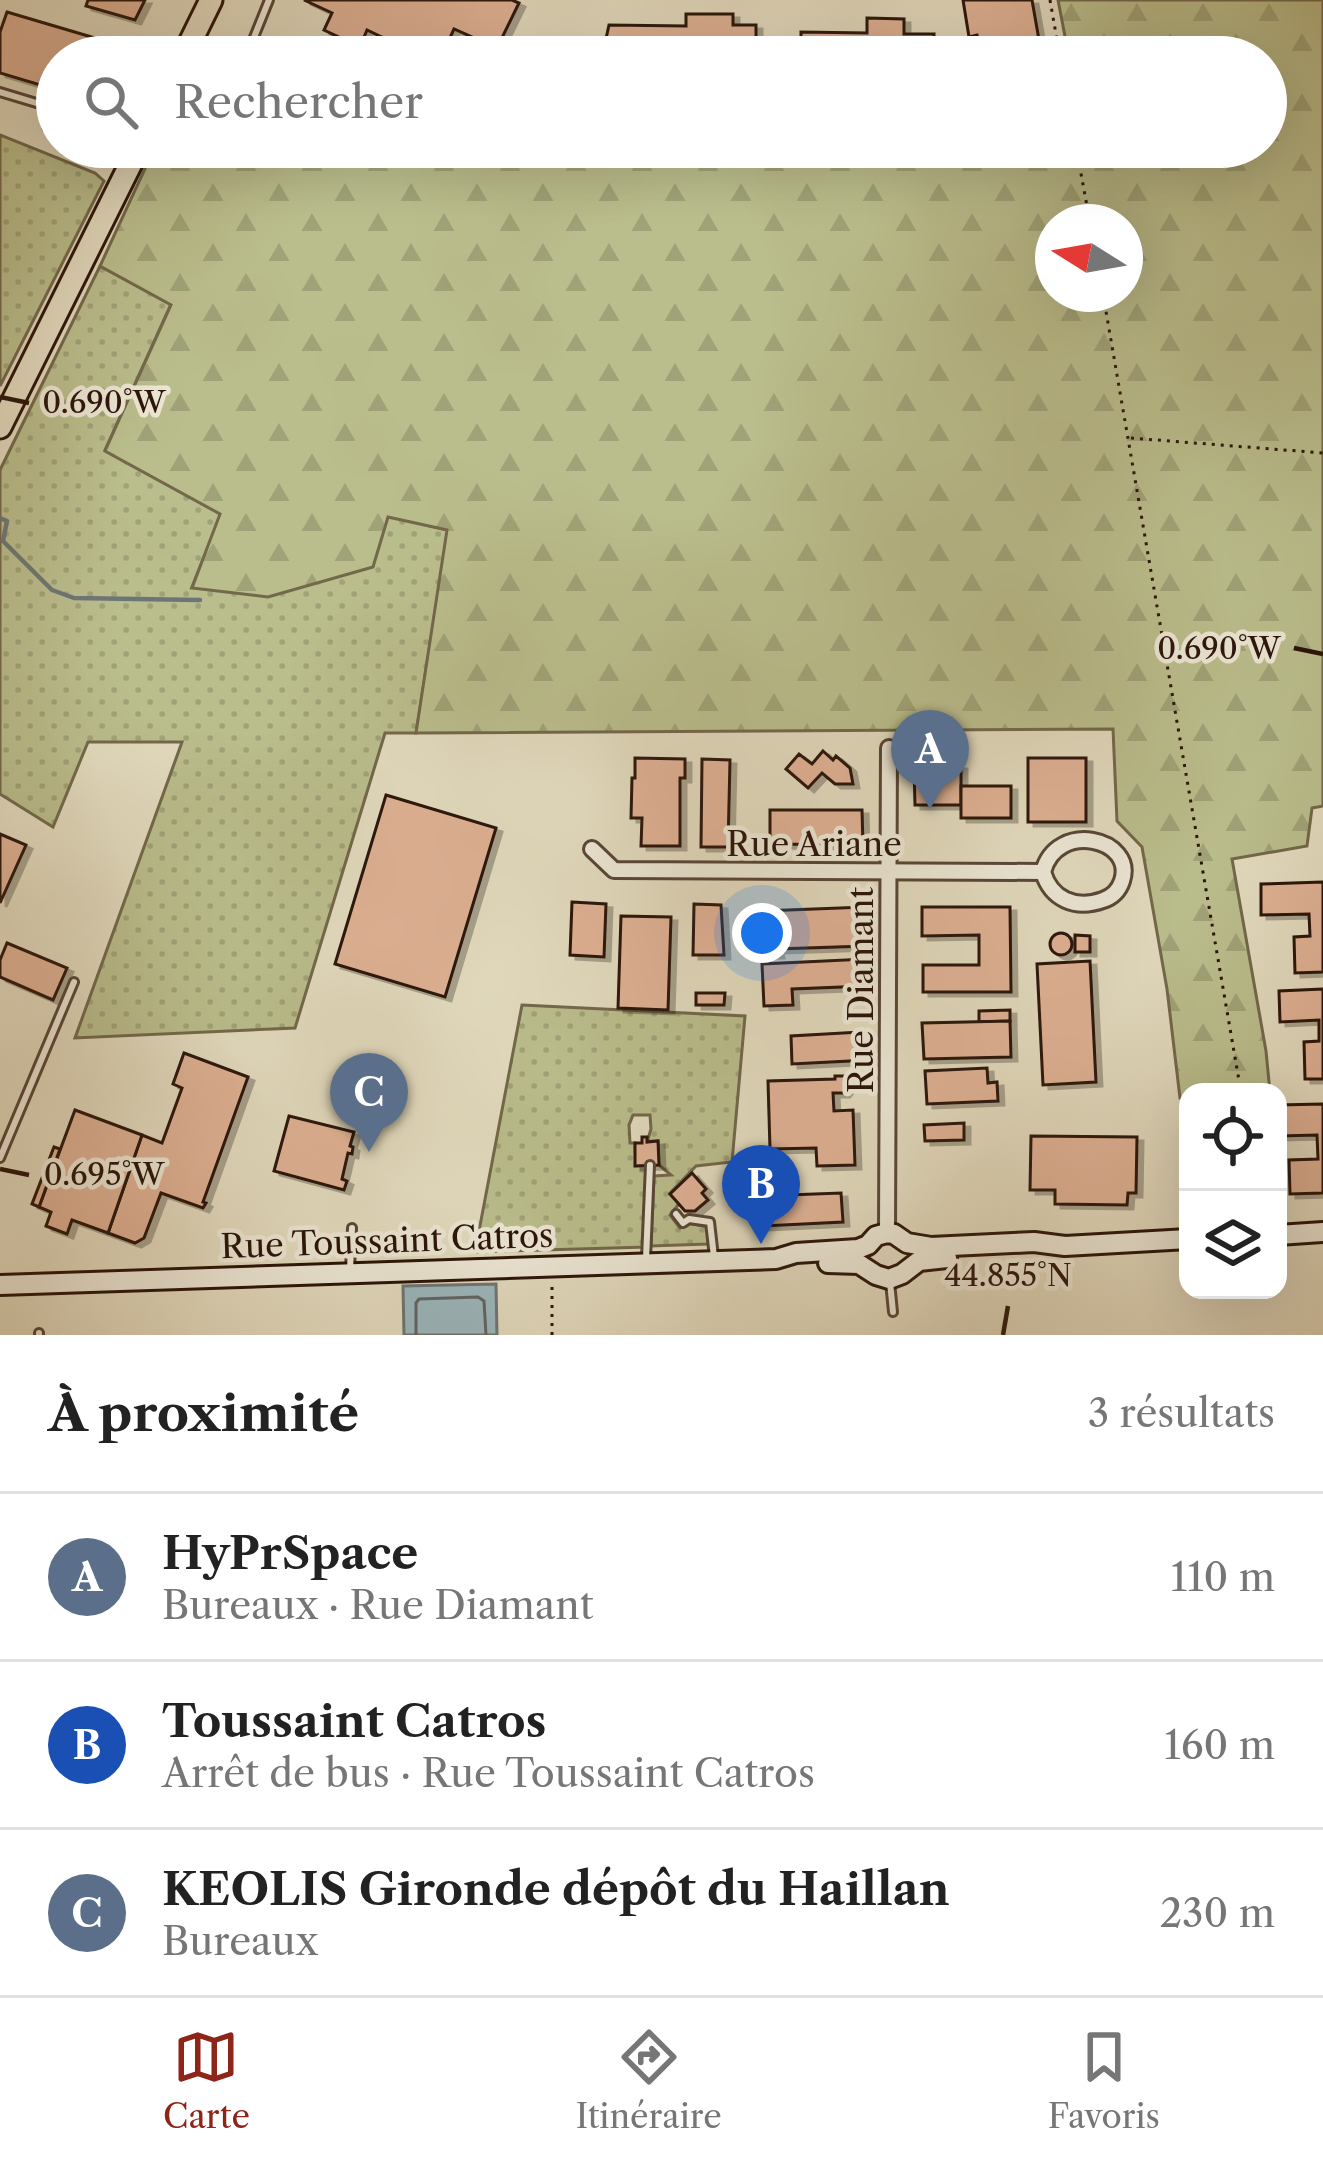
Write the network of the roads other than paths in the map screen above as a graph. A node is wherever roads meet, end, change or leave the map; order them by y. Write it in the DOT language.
graph roads {
  1 [pos="211,0"];
  2 [pos="269,0"];
  3 [pos="193,36"];
  4 [pos="254,36"];
  5 [pos="0,92"];
  6 [pos="36,103"];
  7 [pos="128,168"];
  8 [pos="0,427"];
  9 [pos="889,748"];
  10 [pos="592,849"];
  11 [pos="888,871"];
  12 [pos="1043,872"];
  13 [pos="74,982"];
  14 [pos="0,1158"];
  15 [pos="650,1166"];
  16 [pos="676,1214"];
  17 [pos="352,1228"];
  18 [pos="1323,1232"];
  19 [pos="887,1233"];
  20 [pos="1287,1234"];
  21 [pos="1179,1240"];
  22 [pos="907,1243"];
  23 [pos="868,1244"];
  24 [pos="1065,1246"];
  25 [pos="776,1259"];
  26 [pos="714,1261"];
  27 [pos="646,1263"];
  28 [pos="870,1270"];
  29 [pos="351,1273"];
  30 [pos="898,1274"];
  31 [pos="0,1285"];
  32 [pos="893,1312"];
  1 -- 3 [label="main road"];
  2 -- 4 [label="lane"];
  5 -- 6 [label="lane"];
  7 -- 8 [label="main road"];
  9 -- 11 [label="street, Rue Diamant"];
  10 -- 11 [label="street, Rue Ariane"];
  11 -- 12 [label="street, Rue Ariane"];
  11 -- 19 [label="street, Rue Diamant"];
  12 -- 12 [label="street"];
  13 -- 14 [label="lane"];
  15 -- 27 [label="lane"];
  16 -- 26 [label="lane"];
  17 -- 29 [label="lane"];
  18 -- 20 [label="street"];
  19 -- 22 [label="street"];
  19 -- 23 [label="street"];
  21 -- 24 [label="street"];
  22 -- 24 [label="street"];
  22 -- 30 [label="street"];
  23 -- 25 [label="street, Rue Toussaint Catros"];
  23 -- 28 [label="street"];
  24 -- 30 [label="street"];
  25 -- 26 [label="street, Rue Toussaint Catros"];
  25 -- 28 [label="street, Rue Toussaint Catros"];
  26 -- 27 [label="street, Rue Toussaint Catros"];
  27 -- 29 [label="street, Rue Toussaint Catros"];
  28 -- 30 [label="street"];
  29 -- 31 [label="street, Rue Toussaint Catros"];
  30 -- 32 [label="lane"];
}
